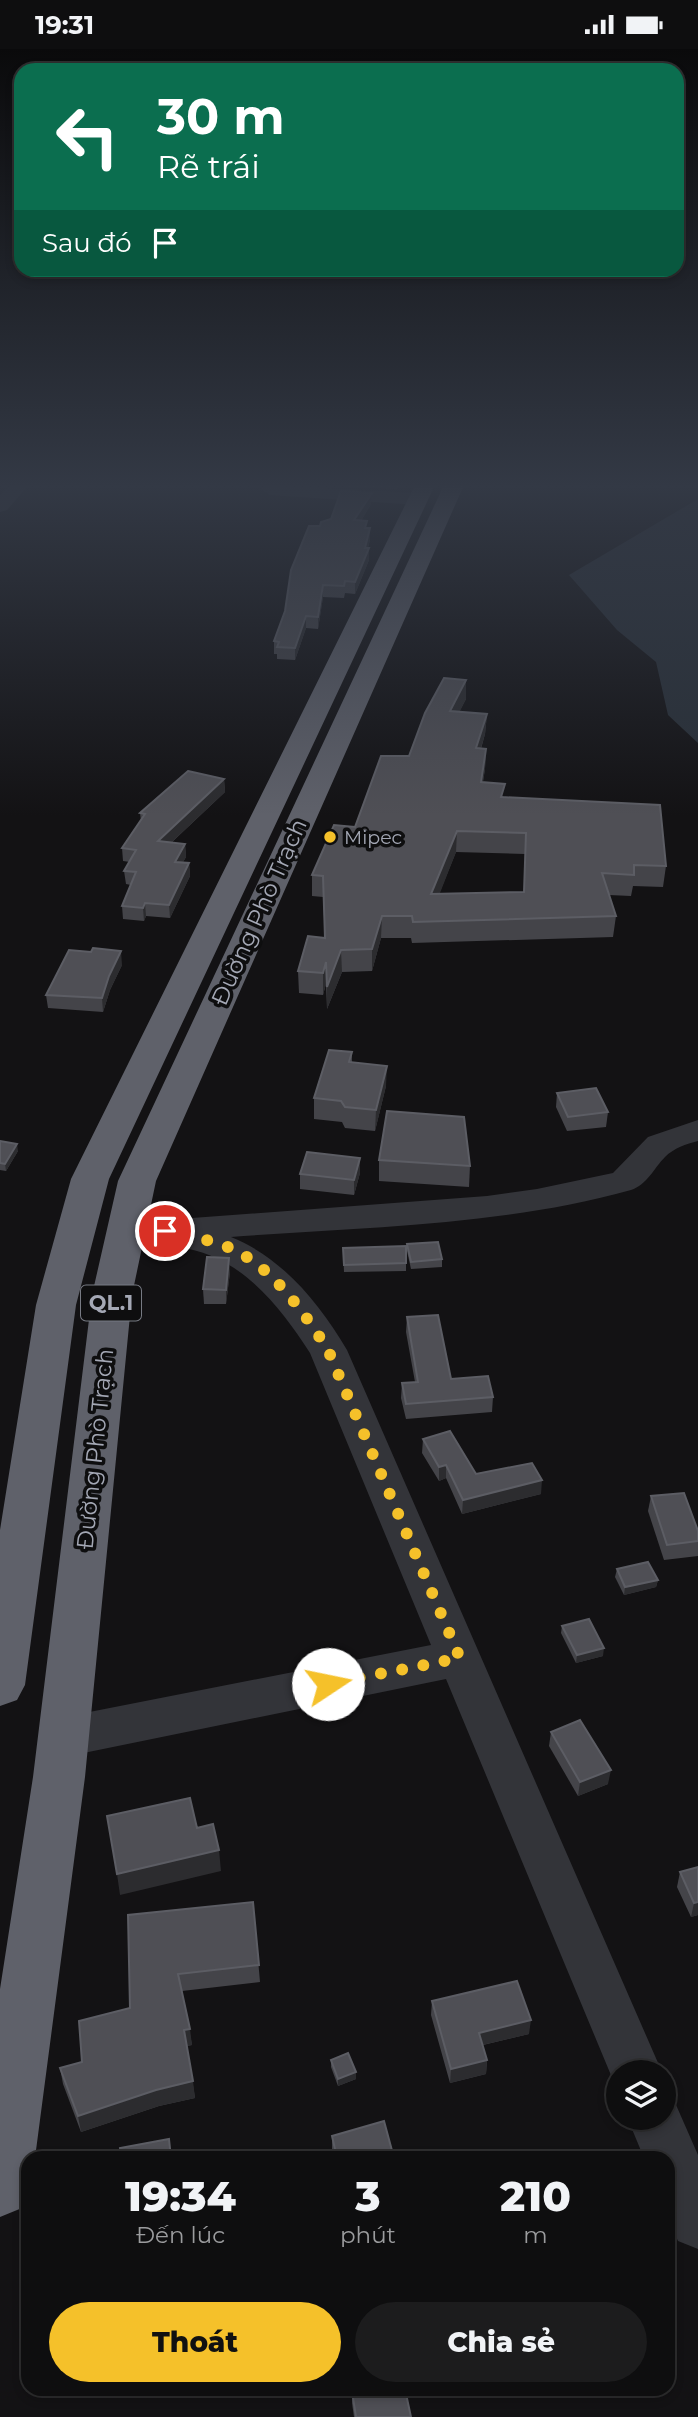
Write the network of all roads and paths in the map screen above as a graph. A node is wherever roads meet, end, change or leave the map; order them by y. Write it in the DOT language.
graph roads {
  1 [pos="380,596"];
  2 [pos="387,596"];
  3 [pos="698,1131"];
  4 [pos="145,1232"];
  5 [pos="460,1658"];
  6 [pos="0,1685"];
  7 [pos="64,1737"];
  8 [pos="630,2060"];
  9 [pos="660,2130"];
  10 [pos="668,2151"];
  11 [pos="675,2167"];
  12 [pos="0,2186"];
  13 [pos="698,2221"];
  1 -- 6 [label="highway, Đường Phò Trạch / QL.1"];
  2 -- 4 [label="highway, Đường Phò Trạch / QL.1"];
  3 -- 4 [label="street"];
  4 -- 5 [label="street"];
  4 -- 7 [label="highway, Đường Phò Trạch / QL.1"];
  5 -- 7 [label="street"];
  5 -- 8 [label="street"];
  7 -- 12 [label="highway, Đường Phò Trạch / QL.1"];
  9 -- 10 [label="street"];
  11 -- 13 [label="street"];
}
